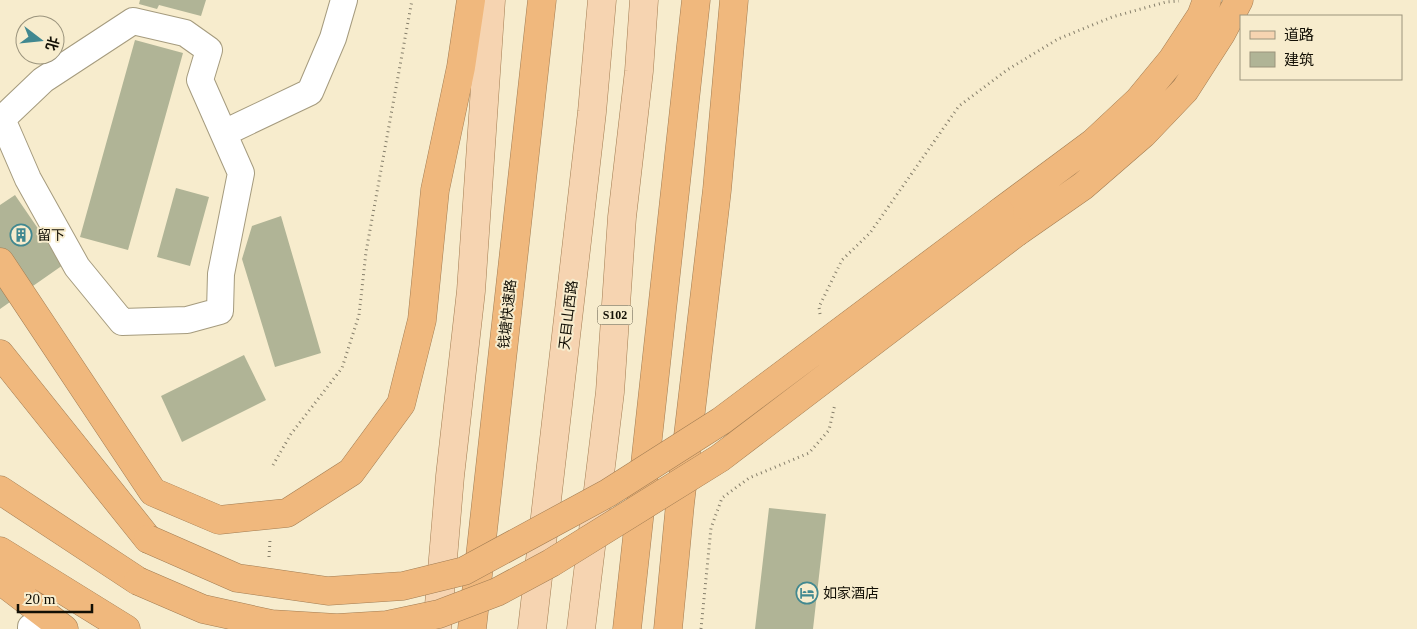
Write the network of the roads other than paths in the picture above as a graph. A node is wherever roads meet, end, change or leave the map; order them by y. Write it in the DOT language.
graph roads {
  1 [pos="344,0"];
  2 [pos="471,0"];
  3 [pos="491,0"];
  4 [pos="542,0"];
  5 [pos="602,0"];
  6 [pos="644,0"];
  7 [pos="658,0"];
  8 [pos="696,0"];
  9 [pos="710,0"];
  10 [pos="734,0"];
  11 [pos="1208,0"];
  12 [pos="1239,0"];
  13 [pos="224,133"];
  14 [pos="679,151"];
  15 [pos="622,217"];
  16 [pos="1009,222"];
  17 [pos="0,262"];
  18 [pos="0,354"];
  19 [pos="0,490"];
  20 [pos="0,550"];
  21 [pos="0,580"];
  22 [pos="64,629"];
  23 [pos="126,629"];
  24 [pos="437,629"];
  25 [pos="472,629"];
  26 [pos="532,629"];
  27 [pos="581,629"];
  28 [pos="627,629"];
  29 [pos="668,629"];
  1 -- 13 [label="lane"];
  2 -- 17 [label="highway"];
  3 -- 24 [label="main road"];
  4 -- 25 [label="highway, 钱塘快速路"];
  5 -- 26 [label="main road, 天目山西路"];
  6 -- 15 [label="main road, S102"];
  7 -- 15 [label="main road"];
  8 -- 14 [label="highway"];
  9 -- 14 [label="highway"];
  10 -- 29 [label="highway"];
  11 -- 16 [label="highway"];
  12 -- 16 [label="highway"];
  13 -- 13 [label="lane"];
  14 -- 28 [label="highway"];
  15 -- 27 [label="main road, S102"];
  16 -- 18 [label="highway, bridge"];
  16 -- 19 [label="highway, bridge"];
  20 -- 23 [label="highway"];
  21 -- 22 [label="highway"];
}
